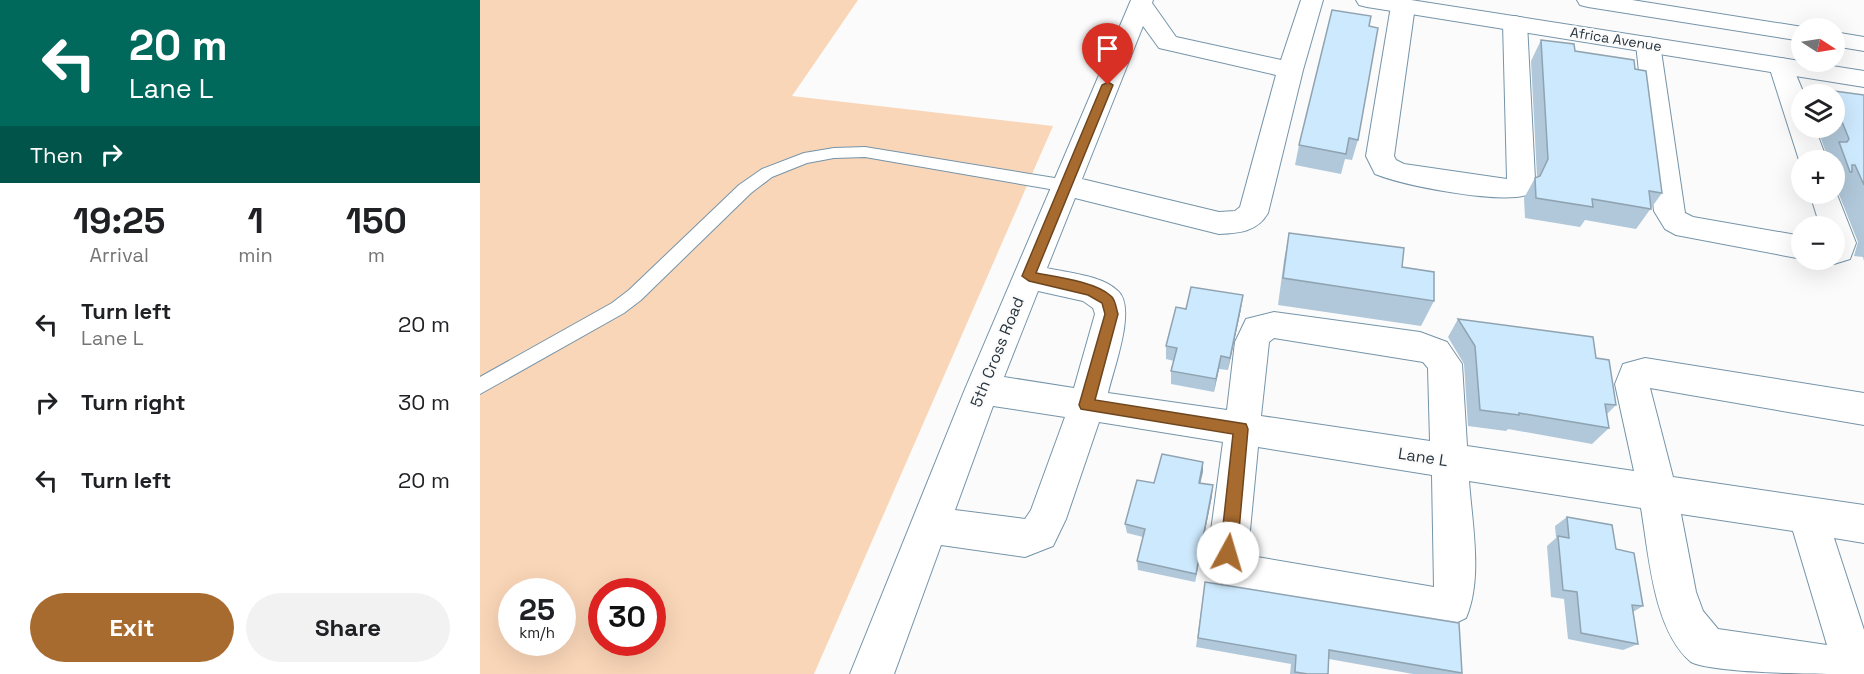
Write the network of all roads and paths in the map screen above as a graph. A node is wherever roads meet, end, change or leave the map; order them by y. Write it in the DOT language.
graph roads {
  1 [pos="1312,0"];
  2 [pos="1367,0"];
  3 [pos="1588,0"];
  4 [pos="1142,2"];
  5 [pos="1403,6"];
  6 [pos="1515,23"];
  7 [pos="1791,32"];
  8 [pos="1845,41"];
  9 [pos="1648,44"];
  10 [pos="1864,44"];
  11 [pos="1781,66"];
  12 [pos="1290,70"];
  13 [pos="1864,79"];
  14 [pos="1791,95"];
  15 [pos="1066,186"];
  16 [pos="1791,246"];
  17 [pos="1029,276"];
  18 [pos="480,386"];
  19 [pos="982,389"];
  20 [pos="1086,405"];
  21 [pos="1864,410"];
  22 [pos="1241,429"];
  23 [pos="1448,460"];
  24 [pos="1658,494"];
  25 [pos="1807,515"];
  26 [pos="1864,524"];
  27 [pos="930,525"];
  28 [pos="1859,672"];
  29 [pos="872,674"];
  1 -- 12 [label="street"];
  2 -- 5 [label="street, Africa Avenue"];
  3 -- 7 [label="street"];
  4 -- 12 [label="street"];
  4 -- 15 [label="street, 5th Cross Road"];
  5 -- 6 [label="street, Africa Avenue"];
  5 -- 6 [label="street"];
  6 -- 9 [label="street, Africa Avenue"];
  8 -- 10 [label="street"];
  9 -- 11 [label="street, Africa Avenue"];
  9 -- 16 [label="street"];
  11 -- 13 [label="street, Africa Avenue"];
  11 -- 14 [label="street"];
  12 -- 15 [label="street"];
  15 -- 17 [label="street, 5th Cross Road"];
  15 -- 18 [label="lane"];
  17 -- 19 [label="street, 5th Cross Road"];
  17 -- 20 [label="street"];
  19 -- 20 [label="street, Lane L"];
  19 -- 27 [label="street, 5th Cross Road"];
  20 -- 22 [label="street, Lane L"];
  20 -- 27 [label="street"];
  21 -- 24 [label="street"];
  22 -- 23 [label="street, Lane L"];
  22 -- 23 [label="street"];
  22 -- 23 [label="street"];
  23 -- 24 [label="street, Lane L"];
  24 -- 25 [label="street, Lane L"];
  24 -- 28 [label="street"];
  25 -- 26 [label="street, Lane L"];
  25 -- 28 [label="street"];
  27 -- 29 [label="street, 5th Cross Road"];
}
